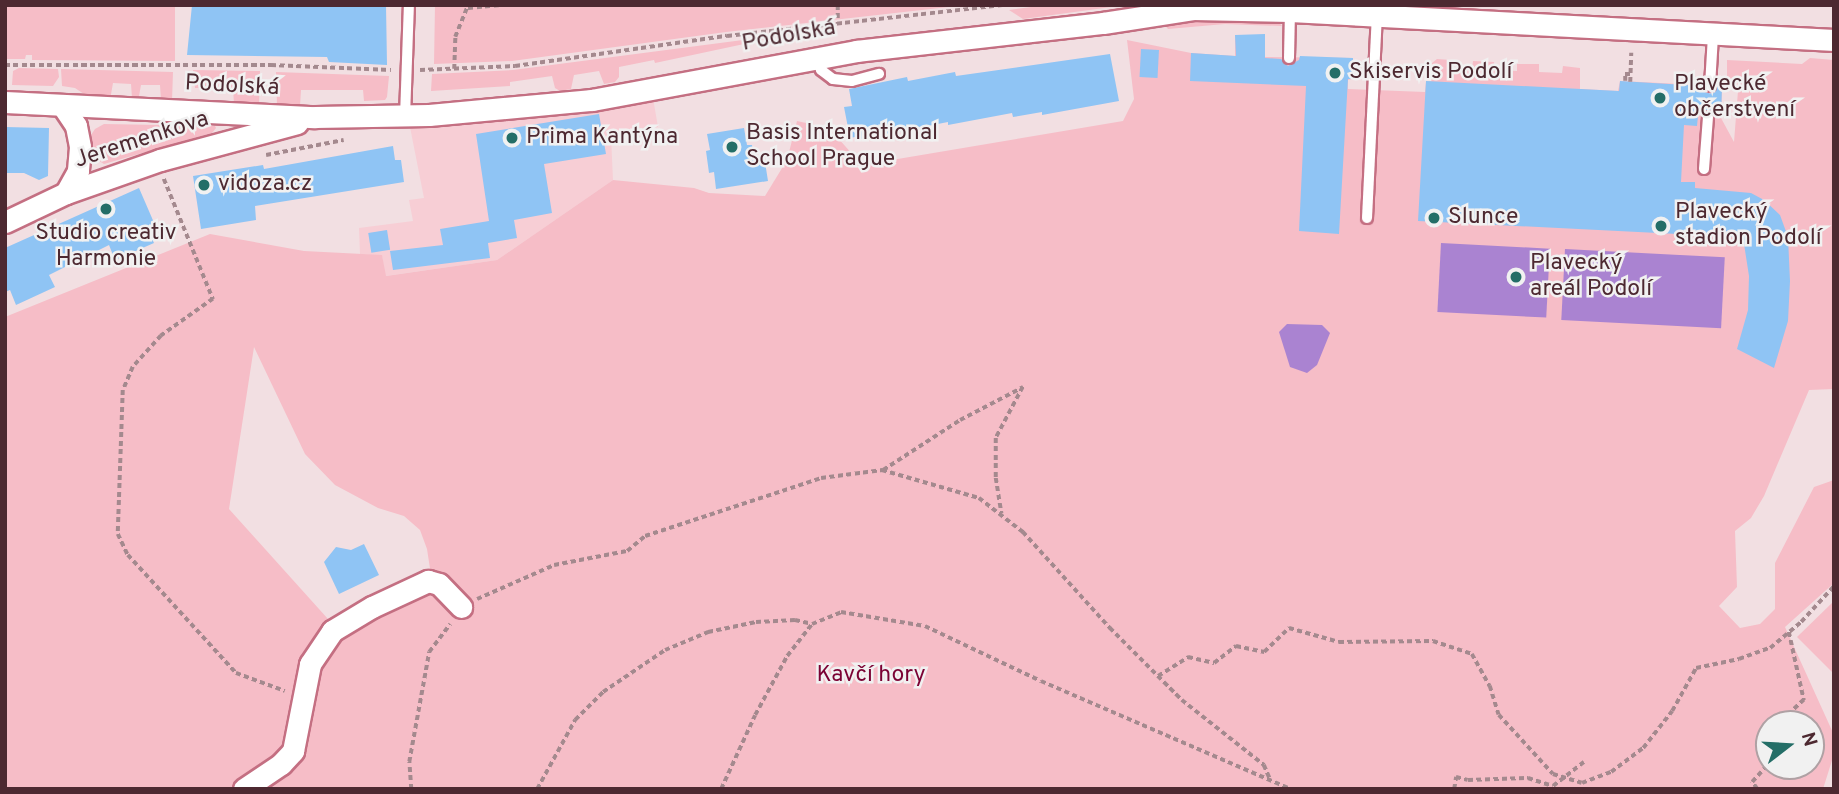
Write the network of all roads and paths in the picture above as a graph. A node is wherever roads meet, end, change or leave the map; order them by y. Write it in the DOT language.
graph roads {
  1 [pos="409,5"];
  2 [pos="501,5"];
  3 [pos="838,5"];
  4 [pos="1002,5"];
  5 [pos="468,6"];
  6 [pos="1188,7"];
  7 [pos="1290,11"];
  8 [pos="1377,16"];
  9 [pos="838,24"];
  10 [pos="1713,35"];
  11 [pos="1834,40"];
  12 [pos="1631,53"];
  13 [pos="816,58"];
  14 [pos="1289,58"];
  15 [pos="5,65"];
  16 [pos="454,69"];
  17 [pos="407,71"];
  18 [pos="878,74"];
  19 [pos="1628,82"];
  20 [pos="1710,86"];
  21 [pos="5,102"];
  22 [pos="62,105"];
  23 [pos="315,117"];
  24 [pos="405,117"];
  25 [pos="1708,117"];
  26 [pos="276,154"];
  27 [pos="263,156"];
  28 [pos="1704,169"];
  29 [pos="162,174"];
  30 [pos="66,193"];
  31 [pos="1367,218"];
  32 [pos="5,222"];
  33 [pos="882,470"];
  34 [pos="1002,516"];
  35 [pos="1834,586"];
  36 [pos="460,607"];
  37 [pos="812,624"];
  38 [pos="1789,632"];
  39 [pos="1158,676"];
  40 [pos="304,697"];
  41 [pos="1794,710"];
  42 [pos="1584,762"];
  43 [pos="1565,778"];
  44 [pos="1270,779"];
  45 [pos="244,789"];
  46 [pos="411,789"];
  47 [pos="537,789"];
  48 [pos="722,789"];
  49 [pos="1290,789"];
  50 [pos="1454,789"];
  1 -- 17 [label="lane"];
  2 -- 5 [label="path"];
  3 -- 9 [label="path"];
  4 -- 9 [label="path"];
  5 -- 16 [label="path"];
  6 -- 7 [label="street, Podolská"];
  6 -- 13 [label="street, Podolská"];
  7 -- 8 [label="street, Podolská"];
  7 -- 14 [label="lane"];
  8 -- 10 [label="street, Podolská"];
  8 -- 31 [label="lane"];
  9 -- 16 [label="path"];
  10 -- 11 [label="street, Podolská"];
  10 -- 20 [label="lane"];
  12 -- 19 [label="path"];
  13 -- 18 [label="lane"];
  13 -- 24 [label="street, Podolská"];
  15 -- 17 [label="path"];
  16 -- 17 [label="path"];
  17 -- 24 [label="lane"];
  21 -- 22 [label="street, Podolská"];
  22 -- 23 [label="street, Podolská"];
  22 -- 30 [label="street, Jeremenkova"];
  23 -- 24 [label="street, Podolská"];
  23 -- 30 [label="street, Jeremenkova"];
  25 -- 28 [label="lane"];
  26 -- 27 [label="path"];
  29 -- 40 [label="path"];
  30 -- 32 [label="street, Jeremenkova"];
  33 -- 34 [label="path"];
  33 -- 34 [label="path"];
  33 -- 36 [label="path"];
  34 -- 39 [label="path"];
  35 -- 38 [label="path"];
  36 -- 40 [label="street"];
  36 -- 46 [label="path"];
  37 -- 44 [label="path"];
  37 -- 47 [label="path"];
  37 -- 48 [label="path"];
  38 -- 41 [label="path"];
  38 -- 43 [label="path"];
  39 -- 43 [label="path"];
  39 -- 44 [label="path"];
  40 -- 45 [label="street"];
  42 -- 43 [label="path"];
  43 -- 50 [label="path"];
  44 -- 49 [label="path"];
}
